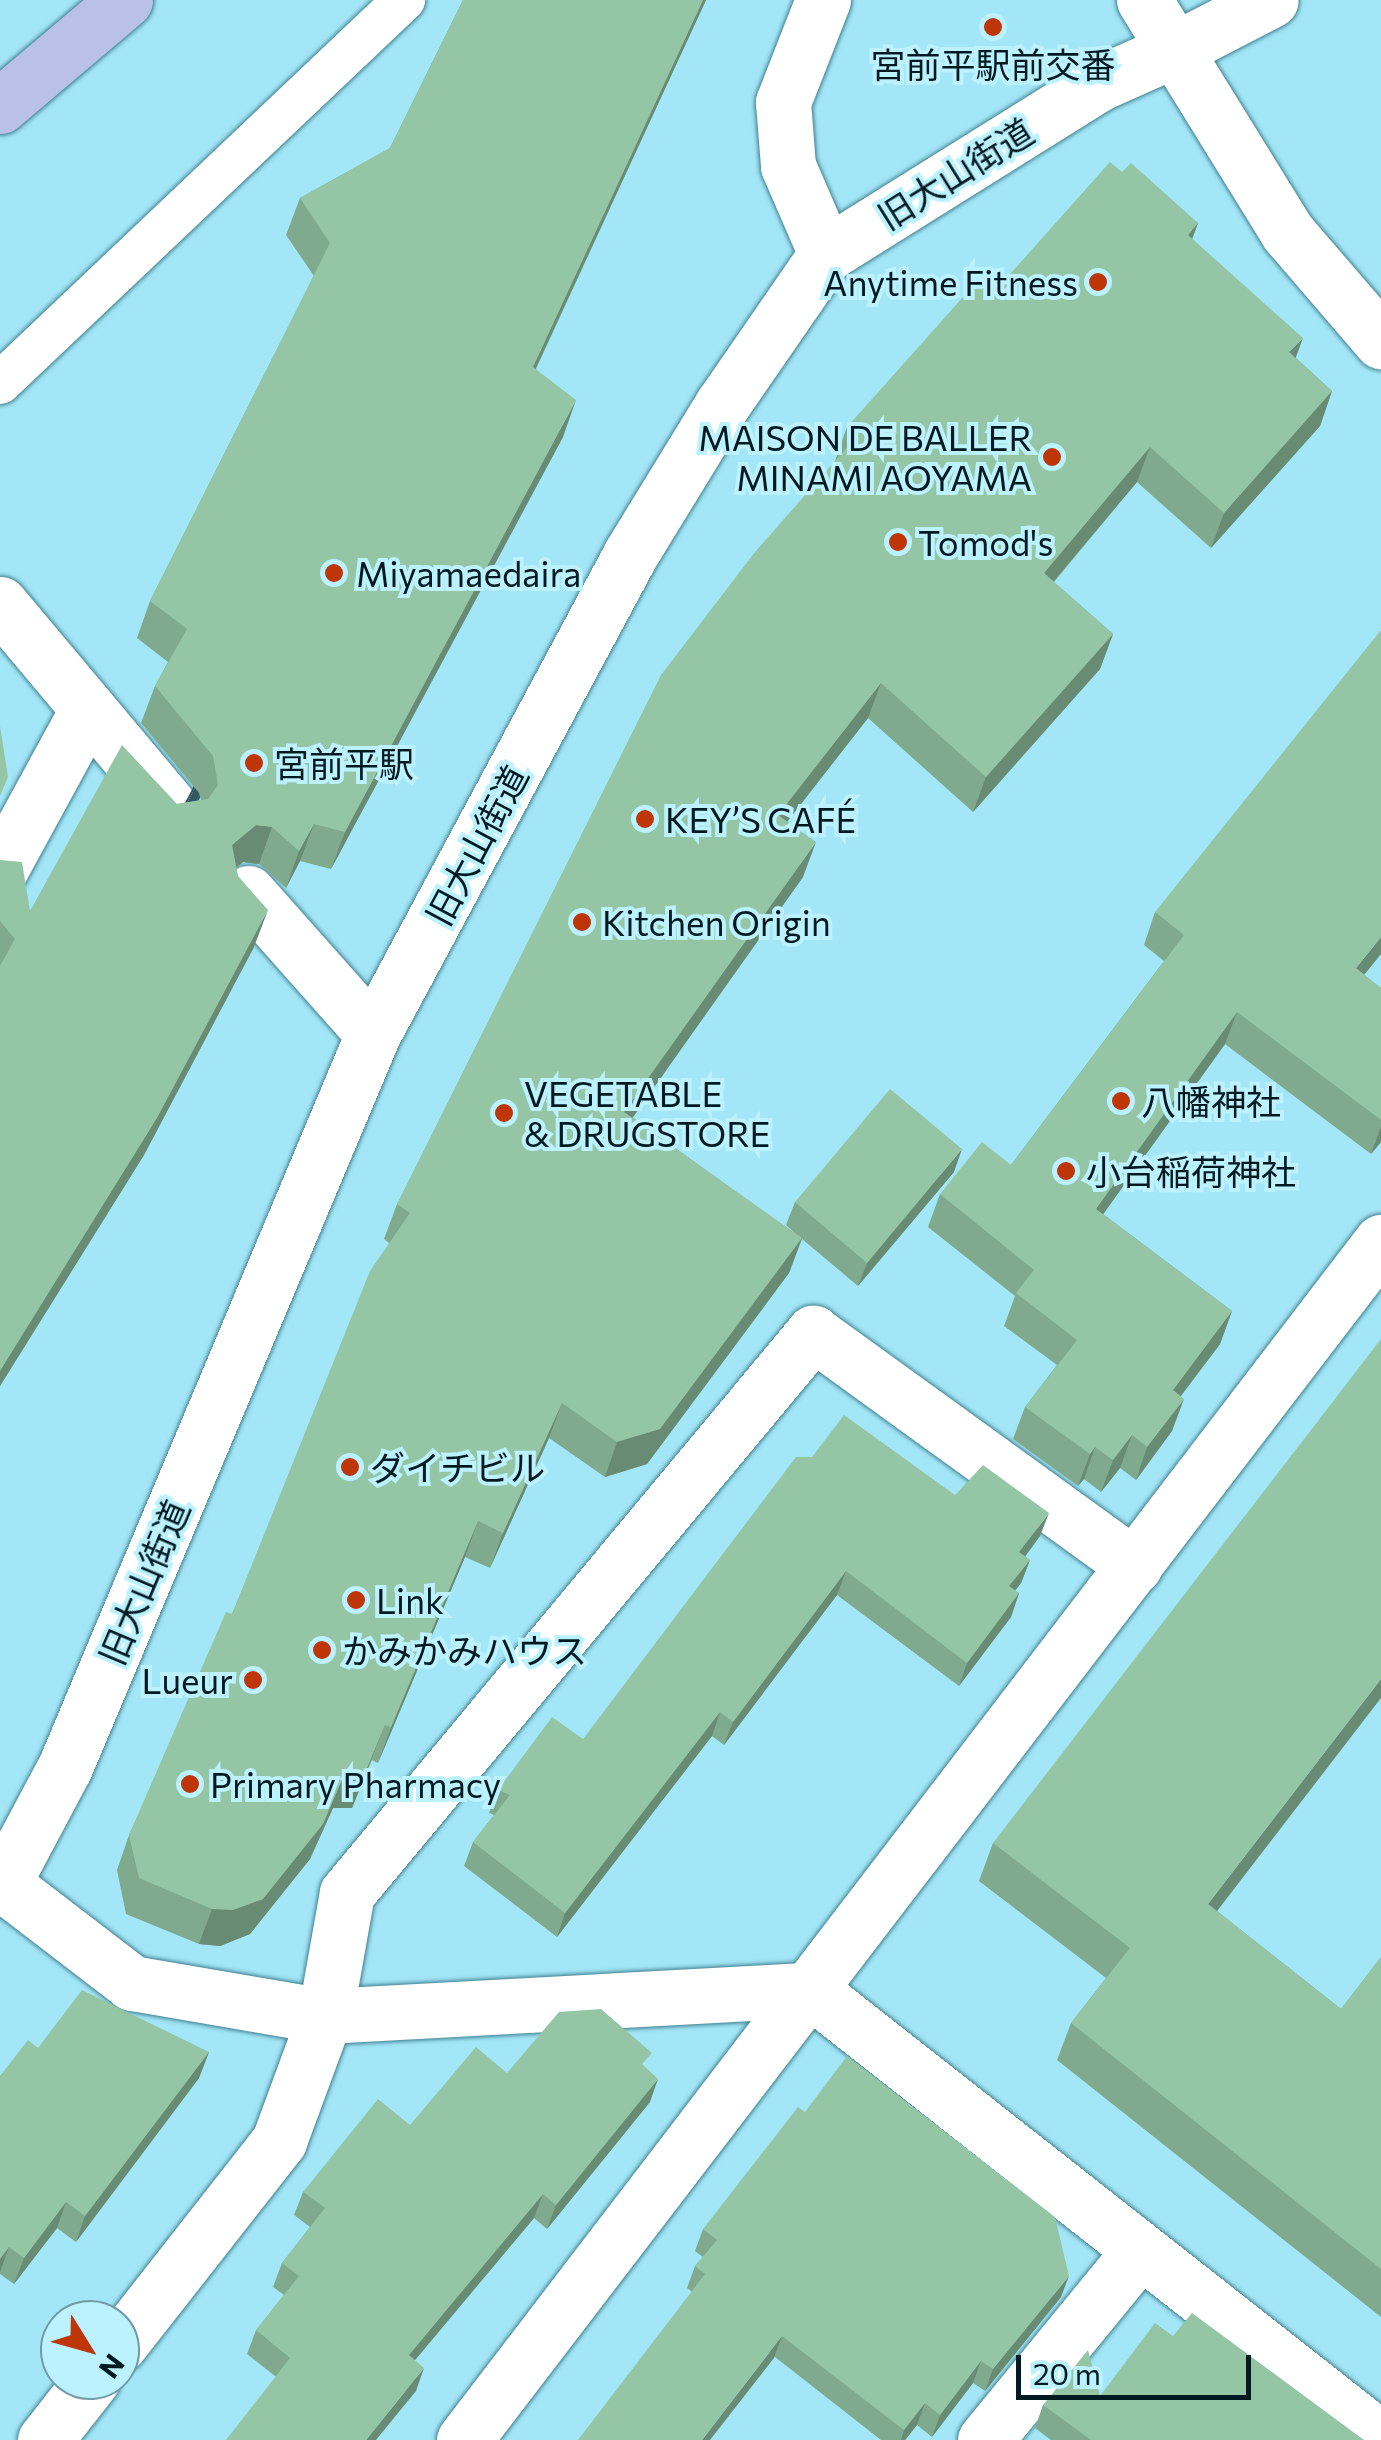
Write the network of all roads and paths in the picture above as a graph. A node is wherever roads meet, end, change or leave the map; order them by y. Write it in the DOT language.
graph roads {
  1 [pos="125,0"];
  2 [pos="404,0"];
  3 [pos="824,0"];
  4 [pos="1144,0"];
  5 [pos="1271,0"];
  6 [pos="1172,52"];
  7 [pos="0,106"];
  8 [pos="826,254"];
  9 [pos="1381,341"];
  10 [pos="0,383"];
  11 [pos="0,604"];
  12 [pos="86,712"];
  13 [pos="175,812"];
  14 [pos="0,870"];
  15 [pos="248,894"];
  16 [pos="372,1034"];
  17 [pos="1381,1242"];
  18 [pos="1134,1566"];
  19 [pos="1,1887"];
  20 [pos="810,1990"];
  21 [pos="325,2016"];
  22 [pos="1138,2253"];
  23 [pos="140,2319"];
  24 [pos="76,2400"];
  25 [pos="1381,2438"];
  26 [pos="45,2440"];
  27 [pos="464,2440"];
  28 [pos="985,2440"];
  1 -- 7 [label="main road"];
  2 -- 10 [label="lane"];
  3 -- 8 [label="street"];
  4 -- 6 [label="street"];
  5 -- 6 [label="street, 旧大山街道"];
  6 -- 8 [label="street, 旧大山街道"];
  6 -- 9 [label="street"];
  8 -- 16 [label="street, 旧大山街道"];
  11 -- 12 [label="street"];
  12 -- 13 [label="street"];
  12 -- 14 [label="street"];
  15 -- 16 [label="street"];
  16 -- 19 [label="street, 旧大山街道"];
  17 -- 18 [label="street"];
  18 -- 20 [label="street"];
  18 -- 21 [label="street"];
  19 -- 21 [label="street"];
  20 -- 21 [label="street"];
  20 -- 22 [label="street"];
  20 -- 27 [label="street"];
  21 -- 23 [label="street"];
  22 -- 25 [label="street"];
  22 -- 28 [label="street"];
  24 -- 26 [label="street"];
}
